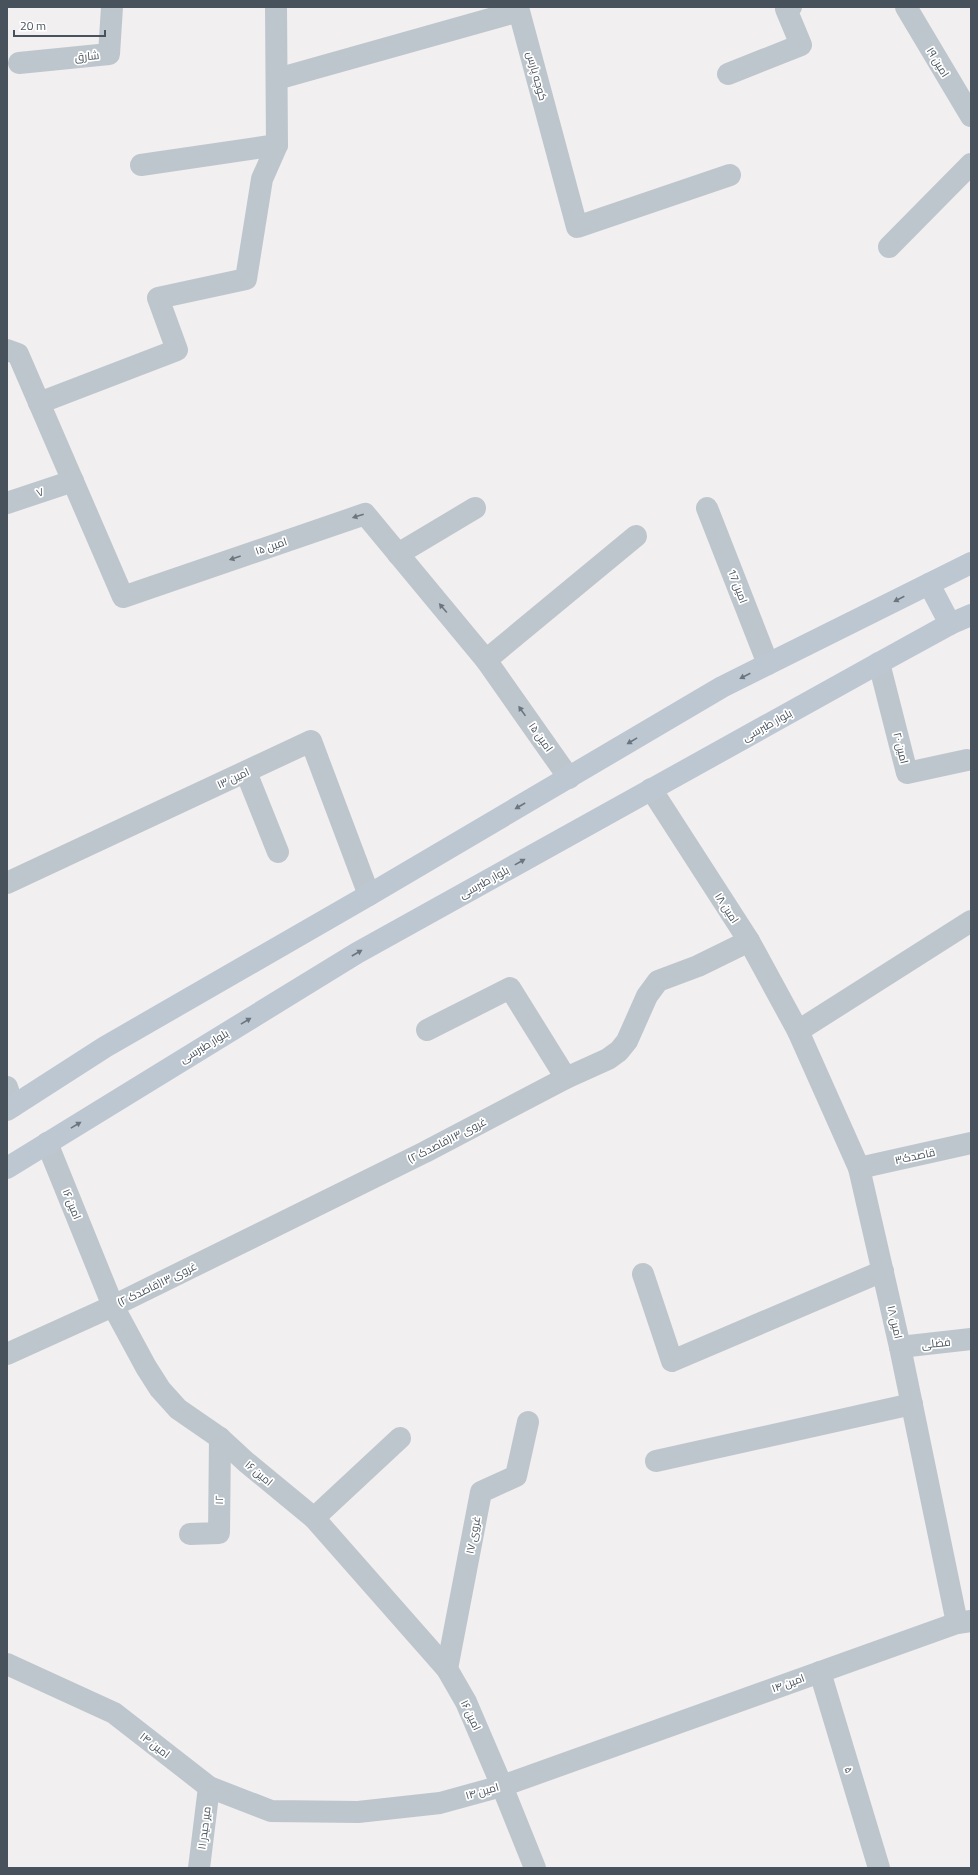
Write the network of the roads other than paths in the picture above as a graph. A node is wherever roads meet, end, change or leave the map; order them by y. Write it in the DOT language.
graph roads {
  1 [pos="112,7"];
  2 [pos="276,7"];
  3 [pos="791,7"];
  4 [pos="906,7"];
  5 [pos="19,63"];
  6 [pos="728,74"];
  7 [pos="277,79"];
  8 [pos="971,116"];
  9 [pos="277,145"];
  10 [pos="971,164"];
  11 [pos="141,165"];
  12 [pos="730,175"];
  13 [pos="888,247"];
  14 [pos="7,350"];
  15 [pos="39,403"];
  16 [pos="73,481"];
  17 [pos="7,503"];
  18 [pos="475,508"];
  19 [pos="707,508"];
  20 [pos="636,536"];
  21 [pos="398,554"];
  22 [pos="971,563"];
  23 [pos="929,584"];
  24 [pos="971,615"];
  25 [pos="950,624"];
  26 [pos="486,660"];
  27 [pos="879,663"];
  28 [pos="768,664"];
  29 [pos="967,760"];
  30 [pos="246,772"];
  31 [pos="569,778"];
  32 [pos="651,789"];
  33 [pos="278,852"];
  34 [pos="7,883"];
  35 [pos="369,895"];
  36 [pos="971,921"];
  37 [pos="749,941"];
  38 [pos="427,1030"];
  39 [pos="798,1031"];
  40 [pos="566,1078"];
  41 [pos="9,1101"];
  42 [pos="47,1143"];
  43 [pos="971,1143"];
  44 [pos="7,1168"];
  45 [pos="858,1168"];
  46 [pos="883,1271"];
  47 [pos="643,1274"];
  48 [pos="113,1306"];
  49 [pos="971,1340"];
  50 [pos="900,1347"];
  51 [pos="7,1354"];
  52 [pos="912,1404"];
  53 [pos="528,1422"];
  54 [pos="220,1438"];
  55 [pos="400,1438"];
  56 [pos="656,1461"];
  57 [pos="314,1518"];
  58 [pos="190,1534"];
  59 [pos="964,1622"];
  60 [pos="7,1664"];
  61 [pos="447,1669"];
  62 [pos="820,1672"];
  63 [pos="502,1786"];
  64 [pos="209,1787"];
  65 [pos="199,1868"];
  66 [pos="535,1868"];
  67 [pos="879,1868"];
  1 -- 5 [label="street, شارق"];
  2 -- 7 [label="street"];
  3 -- 6 [label="street"];
  4 -- 8 [label="street, امین ۱۹"];
  7 -- 9 [label="street"];
  7 -- 12 [label="street, کوچه پارس"];
  9 -- 11 [label="street"];
  9 -- 15 [label="street"];
  10 -- 13 [label="street"];
  14 -- 15 [label="street, امین ۱۵"];
  15 -- 16 [label="street, امین ۱۵"];
  16 -- 17 [label="street, ۷"];
  21 -- 16 [label="street, امین ۱۵, one-way"];
  18 -- 21 [label="street"];
  19 -- 28 [label="street, امین 17"];
  20 -- 26 [label="street"];
  26 -- 21 [label="street, امین ۱۵, one-way"];
  22 -- 23 [label="main road"];
  23 -- 25 [label="main road"];
  23 -- 28 [label="main road, one-way"];
  24 -- 25 [label="main road, بلوار طبرسی"];
  25 -- 27 [label="main road, بلوار طبرسی"];
  31 -- 26 [label="street, امین ۱۵, one-way"];
  27 -- 29 [label="street, امین ۲۰"];
  27 -- 32 [label="main road, بلوار طبرسی"];
  28 -- 31 [label="main road, one-way"];
  30 -- 33 [label="street"];
  30 -- 34 [label="street, امین ۱۳"];
  30 -- 35 [label="street, امین ۱۳"];
  31 -- 35 [label="main road, one-way"];
  32 -- 37 [label="street, امین ۱۸"];
  42 -- 32 [label="main road, بلوار طبرسی, one-way"];
  35 -- 41 [label="main road"];
  36 -- 39 [label="street"];
  37 -- 39 [label="street, امین ۱۸"];
  37 -- 40 [label="street, غروی ۱۳(قاصدک ۲)"];
  38 -- 40 [label="street"];
  39 -- 45 [label="street, امین ۱۸"];
  40 -- 48 [label="street, غروی ۱۳(قاصدک ۲)"];
  42 -- 44 [label="main road, بلوار طبرسی"];
  42 -- 48 [label="street, امین ۱۶"];
  43 -- 45 [label="street, قاصدک۳"];
  45 -- 46 [label="street, امین ۱۸"];
  46 -- 47 [label="street"];
  46 -- 50 [label="street, امین ۱۸"];
  48 -- 51 [label="street, غروی ۱۳(قاصدک ۲)"];
  48 -- 54 [label="street, امین ۱۶"];
  49 -- 50 [label="street, فضلی"];
  50 -- 52 [label="street, امین ۱۸"];
  52 -- 56 [label="street"];
  52 -- 59 [label="street, امین ۱۸"];
  53 -- 61 [label="street, غروی ۱۷"];
  54 -- 57 [label="street, امین ۱۶"];
  54 -- 58 [label="street, ۱۲"];
  55 -- 57 [label="street"];
  57 -- 61 [label="street, امین ۱۶"];
  59 -- 62 [label="street, امین ۱۴"];
  60 -- 64 [label="street, امین ۱۴"];
  61 -- 63 [label="street, امین ۱۶"];
  62 -- 63 [label="street, امین ۱۴"];
  62 -- 67 [label="street, ۵"];
  63 -- 64 [label="street, امین ۱۴"];
  63 -- 66 [label="street, امین ۱۶"];
  64 -- 65 [label="street, میر حیدر ۱۱"];
}
